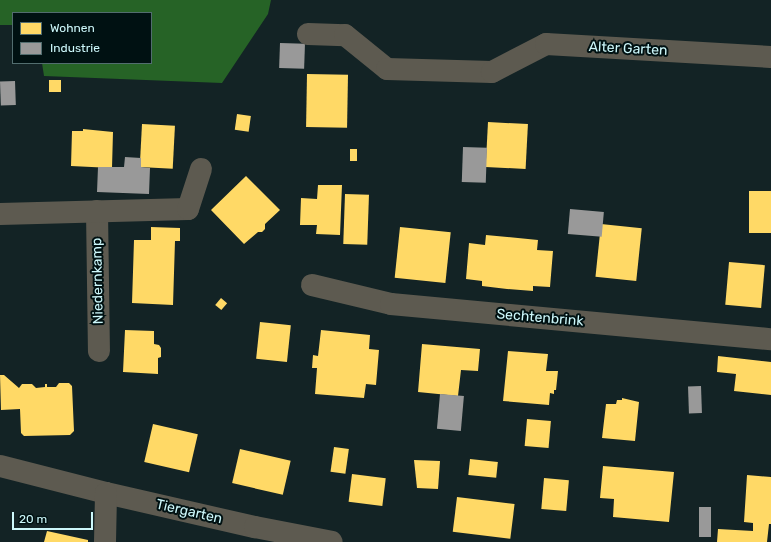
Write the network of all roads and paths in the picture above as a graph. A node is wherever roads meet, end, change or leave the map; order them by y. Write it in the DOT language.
graph roads {
  1 [pos="308,34"];
  2 [pos="771,57"];
  3 [pos="201,168"];
  4 [pos="97,211"];
  5 [pos="0,214"];
  6 [pos="312,285"];
  7 [pos="771,339"];
  8 [pos="99,351"];
  9 [pos="0,466"];
  10 [pos="106,493"];
  11 [pos="105,542"];
  12 [pos="332,542"];
  1 -- 2 [label="street, Alter Garten"];
  3 -- 4 [label="street"];
  4 -- 5 [label="street"];
  4 -- 8 [label="street, Niedernkamp"];
  6 -- 7 [label="street, Sechtenbrink"];
  9 -- 10 [label="street, Tiergarten"];
  10 -- 11 [label="street"];
  10 -- 12 [label="street, Tiergarten"];
}
